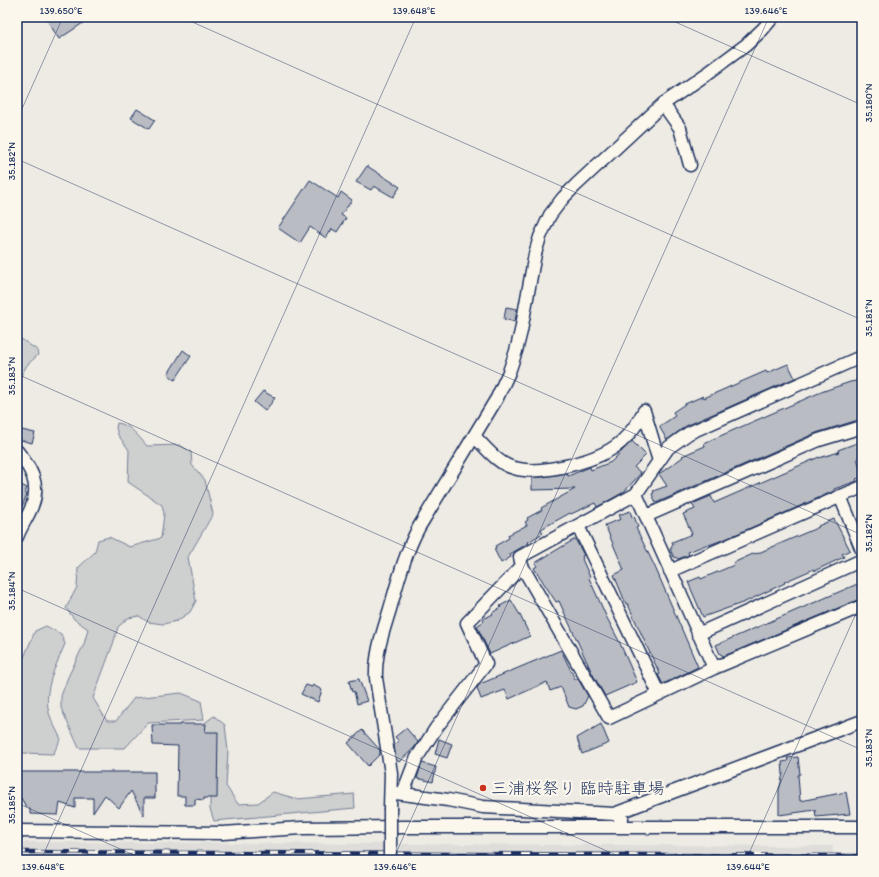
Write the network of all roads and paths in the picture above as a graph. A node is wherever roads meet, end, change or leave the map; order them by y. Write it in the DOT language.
graph roads {
  1 [pos="773,17"];
  2 [pos="663,104"];
  3 [pos="690,165"];
  4 [pos="862,358"];
  5 [pos="862,426"];
  6 [pos="474,436"];
  7 [pos="17,451"];
  8 [pos="659,461"];
  9 [pos="862,487"];
  10 [pos="636,494"];
  11 [pos="840,496"];
  12 [pos="646,516"];
  13 [pos="578,526"];
  14 [pos="18,534"];
  15 [pos="862,550"];
  16 [pos="862,560"];
  17 [pos="522,566"];
  18 [pos="670,571"];
  19 [pos="862,606"];
  20 [pos="698,634"];
  21 [pos="714,668"];
  22 [pos="659,694"];
  23 [pos="862,721"];
  24 [pos="391,793"];
  25 [pos="403,793"];
  26 [pos="614,814"];
  27 [pos="862,827"];
  28 [pos="643,828"];
  29 [pos="17,831"];
  30 [pos="390,860"];
  1 -- 2 [label="street"];
  2 -- 3 [label="street"];
  2 -- 6 [label="street"];
  4 -- 8 [label="street"];
  5 -- 12 [label="street"];
  6 -- 8 [label="street"];
  6 -- 24 [label="street"];
  7 -- 14 [label="street"];
  8 -- 10 [label="street"];
  9 -- 11 [label="street"];
  10 -- 12 [label="street"];
  10 -- 13 [label="street"];
  11 -- 15 [label="street"];
  11 -- 18 [label="street"];
  12 -- 18 [label="street"];
  13 -- 17 [label="street"];
  13 -- 22 [label="street"];
  16 -- 20 [label="street"];
  17 -- 22 [label="street"];
  17 -- 25 [label="street"];
  18 -- 20 [label="street"];
  19 -- 21 [label="street"];
  20 -- 21 [label="street"];
  21 -- 22 [label="street"];
  23 -- 26 [label="street"];
  24 -- 25 [label="street"];
  24 -- 30 [label="street, bridge"];
  25 -- 26 [label="street"];
  26 -- 28 [label="street"];
  27 -- 28 [label="street"];
  28 -- 29 [label="street"];
}
